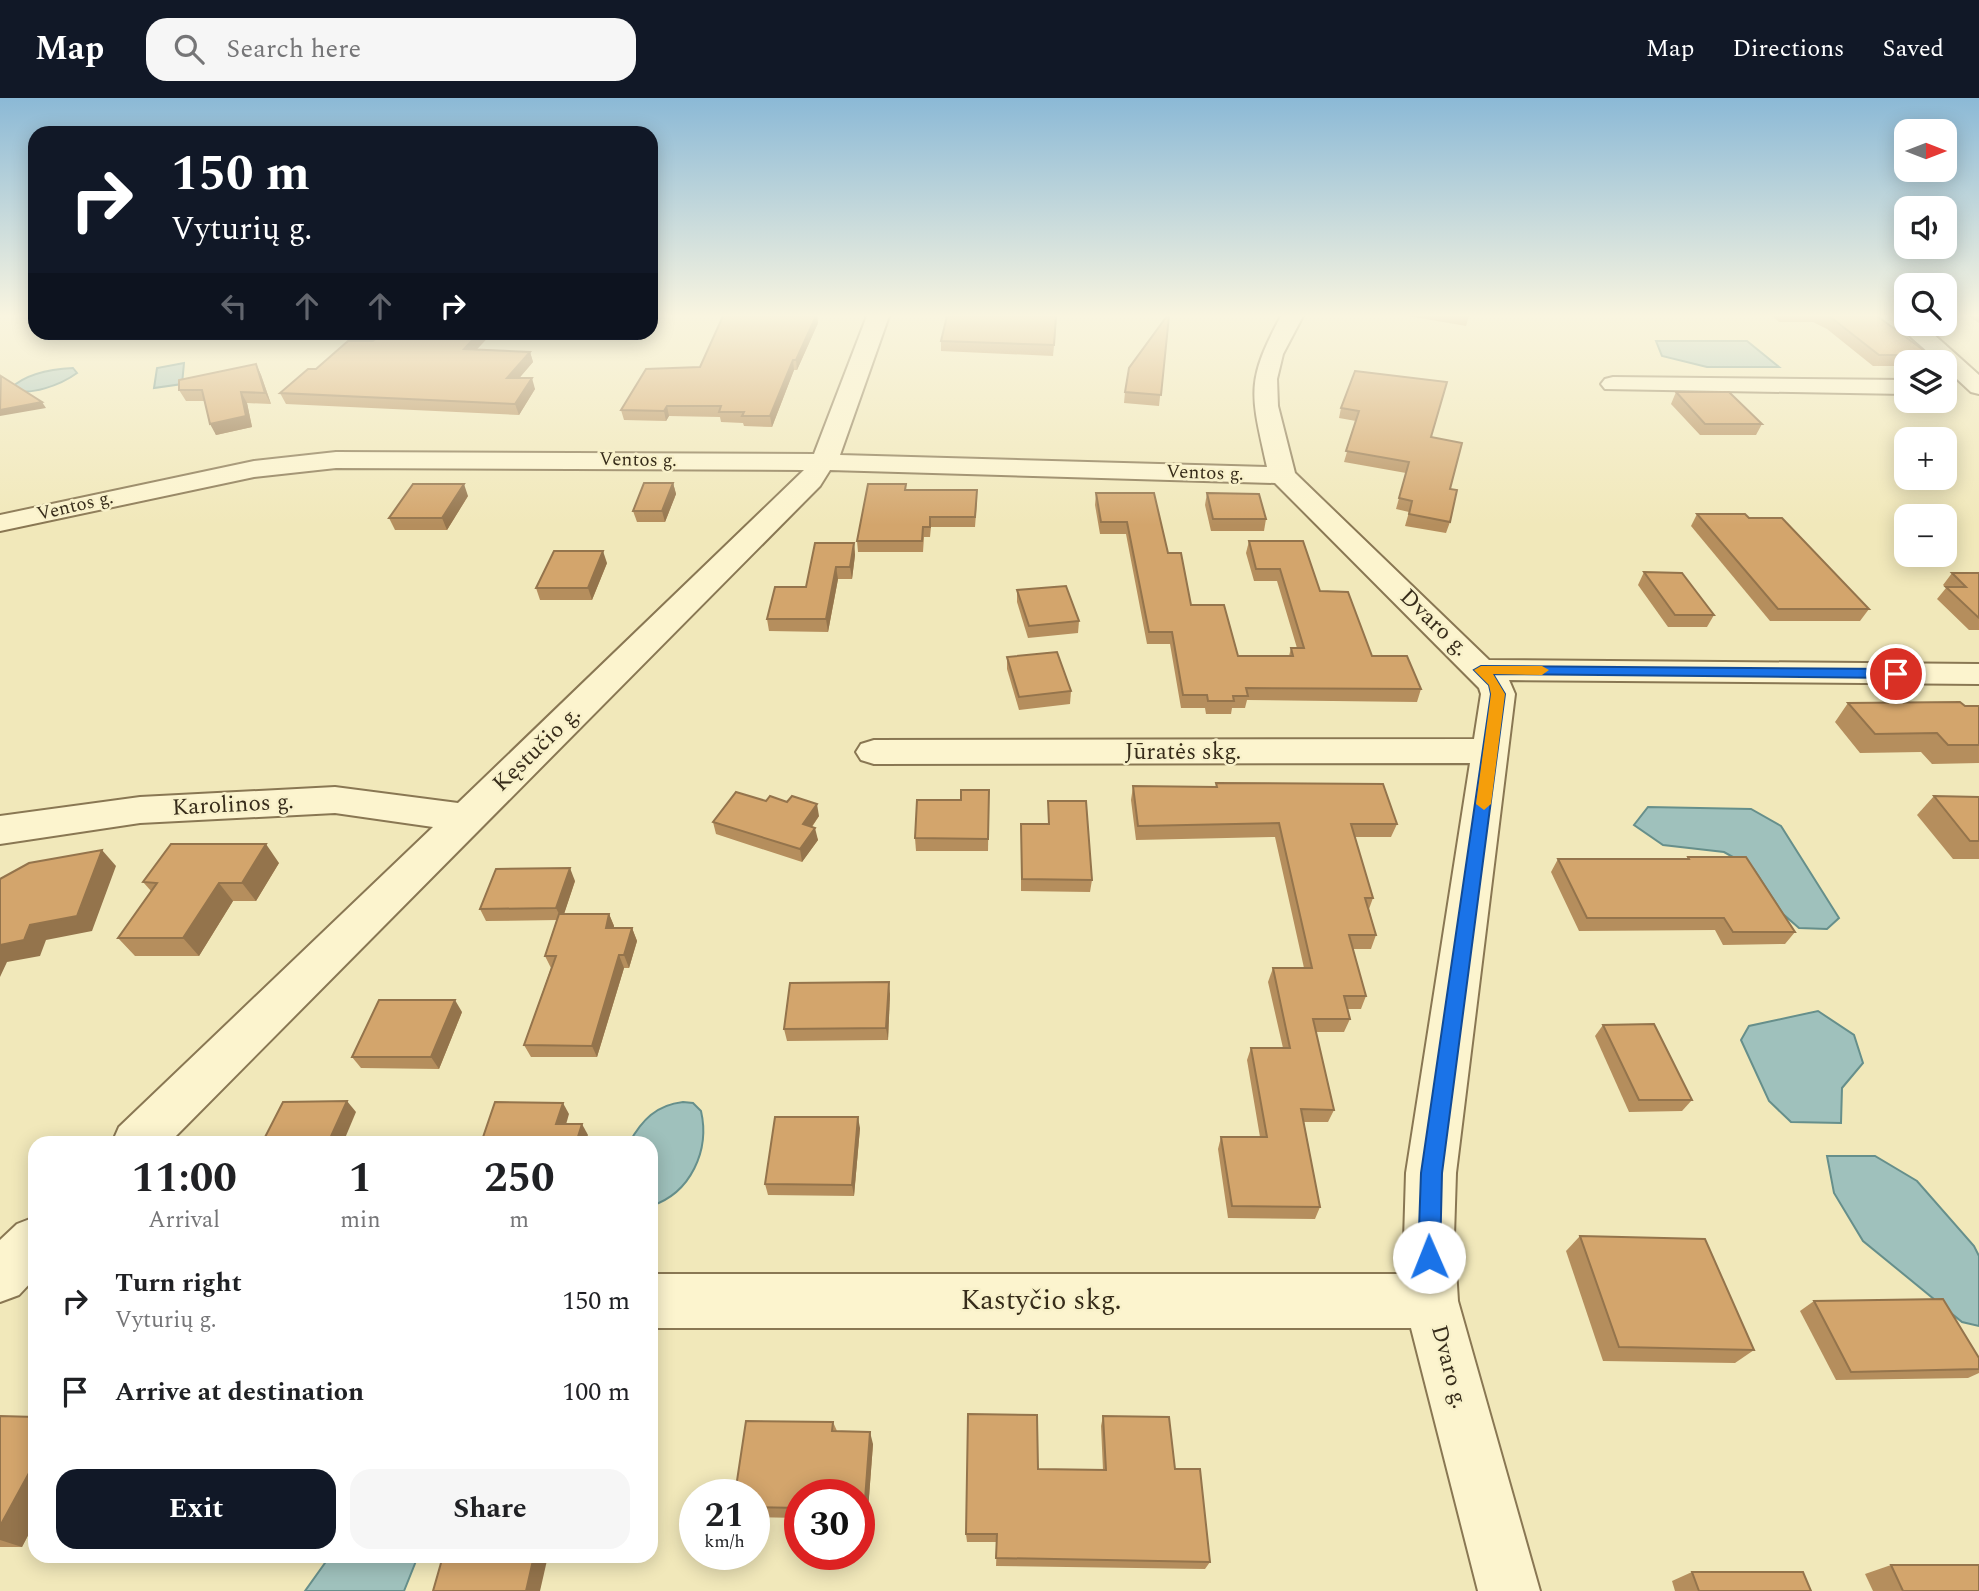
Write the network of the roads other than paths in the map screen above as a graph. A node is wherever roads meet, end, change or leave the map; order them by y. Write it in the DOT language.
graph roads {
  1 [pos="853,386"];
  2 [pos="1265,386"];
  3 [pos="1776,386"];
  4 [pos="1894,387"];
  5 [pos="1957,387"];
  6 [pos="1979,387"];
  7 [pos="825,462"];
  8 [pos="1282,475"];
  9 [pos="0,523"];
  10 [pos="1481,670"];
  11 [pos="1979,674"];
  12 [pos="1491,751"];
  13 [pos="874,752"];
  14 [pos="466,818"];
  15 [pos="0,830"];
  16 [pos="143,1136"];
  17 [pos="28,1249"];
  18 [pos="0,1276"];
  19 [pos="658,1301"];
  20 [pos="1432,1301"];
  21 [pos="1509,1591"];
  1 -- 7 [label="street, Kęstučio g."];
  2 -- 8 [label="street"];
  3 -- 4 [label="street"];
  5 -- 6 [label="street"];
  7 -- 8 [label="street, Ventos g."];
  7 -- 9 [label="street, Ventos g."];
  7 -- 14 [label="street, Kęstučio g."];
  8 -- 10 [label="street, Dvaro g."];
  10 -- 11 [label="street"];
  10 -- 12 [label="street, Dvaro g."];
  12 -- 13 [label="street, Jūratės skg."];
  12 -- 20 [label="street, Dvaro g."];
  14 -- 15 [label="street, Karolinos g."];
  14 -- 16 [label="street, Kęstučio g."];
  17 -- 18 [label="street"];
  19 -- 20 [label="street, Kastyčio skg."];
  20 -- 21 [label="street, Dvaro g."];
}
